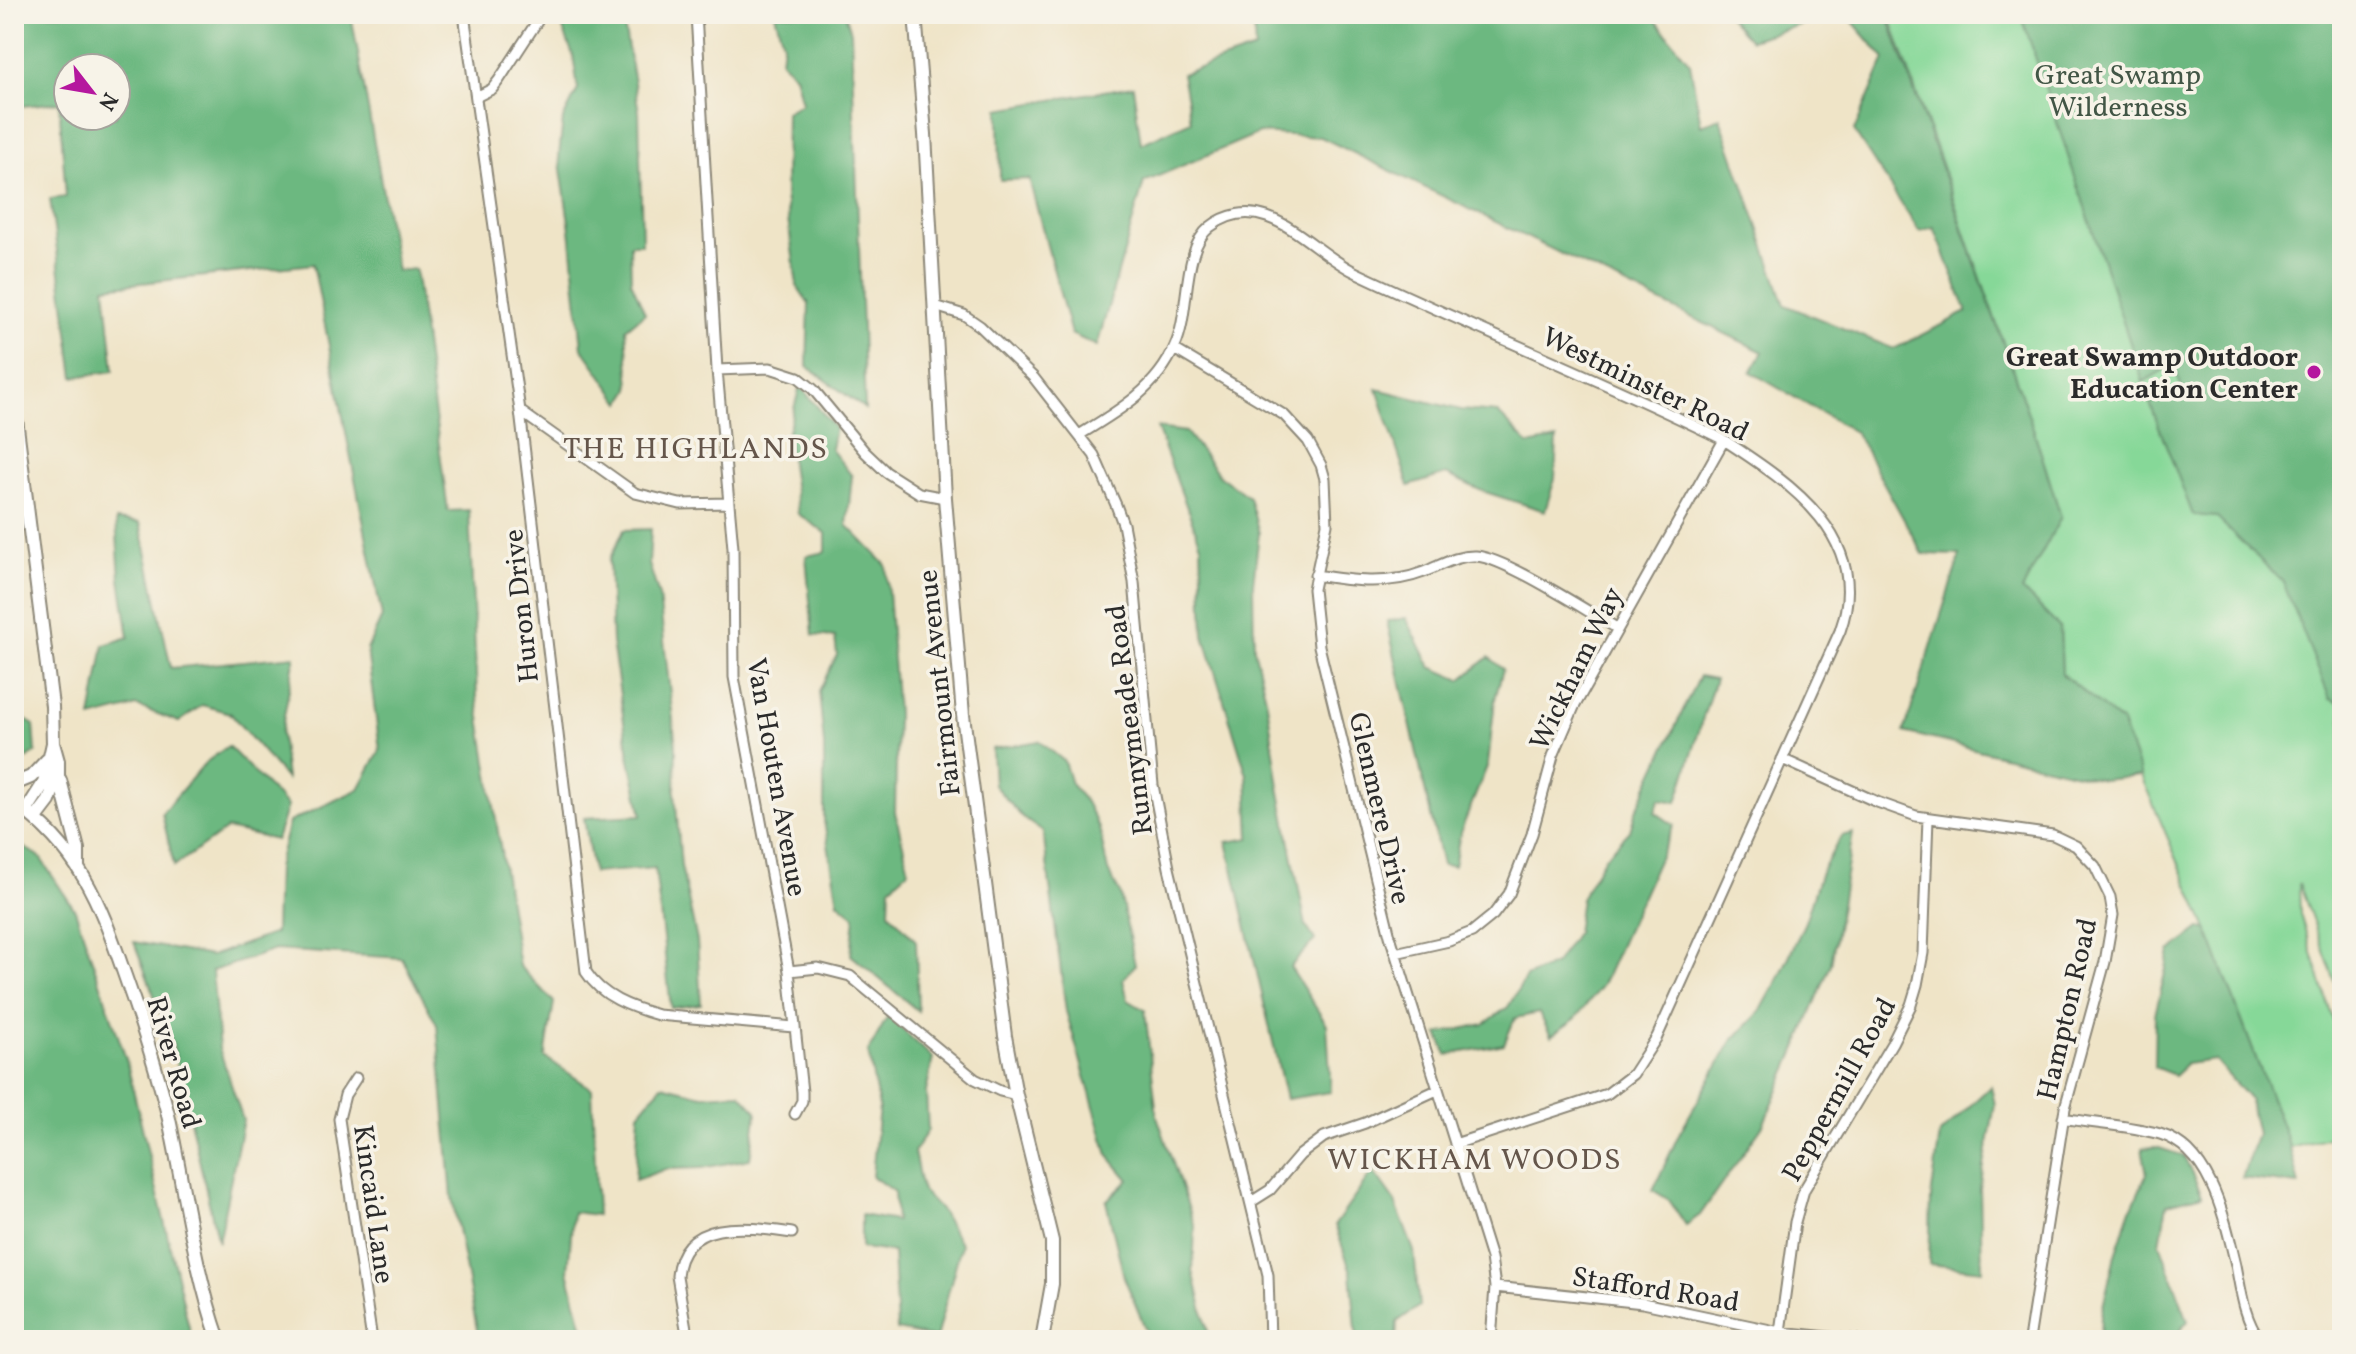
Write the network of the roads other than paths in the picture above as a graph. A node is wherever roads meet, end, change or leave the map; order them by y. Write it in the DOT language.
graph roads {
  1 [pos="464,14"];
  2 [pos="542,14"];
  3 [pos="696,14"];
  4 [pos="915,14"];
  5 [pos="476,97"];
  6 [pos="935,306"];
  7 [pos="1174,349"];
  8 [pos="717,370"];
  9 [pos="14,403"];
  10 [pos="520,411"];
  11 [pos="1079,435"];
  12 [pos="1724,440"];
  13 [pos="945,498"];
  14 [pos="729,503"];
  15 [pos="1315,575"];
  16 [pos="1617,628"];
  17 [pos="53,743"];
  18 [pos="1782,759"];
  19 [pos="47,760"];
  20 [pos="58,775"];
  21 [pos="14,784"];
  22 [pos="14,802"];
  23 [pos="31,814"];
  24 [pos="1928,818"];
  25 [pos="78,866"];
  26 [pos="1395,953"];
  27 [pos="789,971"];
  28 [pos="794,1027"];
  29 [pos="356,1078"];
  30 [pos="1437,1090"];
  31 [pos="1016,1095"];
  32 [pos="795,1114"];
  33 [pos="2063,1118"];
  34 [pos="1455,1144"];
  35 [pos="1251,1202"];
  36 [pos="792,1233"];
  37 [pos="1495,1287"];
  38 [pos="1780,1332"];
  39 [pos="219,1340"];
  40 [pos="372,1340"];
  41 [pos="688,1340"];
  42 [pos="1042,1340"];
  43 [pos="1270,1340"];
  44 [pos="1491,1340"];
  45 [pos="1857,1340"];
  46 [pos="2029,1340"];
  47 [pos="2260,1340"];
  1 -- 5 [label="street, Huron Drive"];
  2 -- 5 [label="street"];
  3 -- 8 [label="street, Van Houten Avenue"];
  4 -- 6 [label="main road, Fairmount Avenue"];
  5 -- 10 [label="street, Huron Drive"];
  6 -- 11 [label="street, Runnymeade Road"];
  6 -- 13 [label="main road, Fairmount Avenue"];
  7 -- 11 [label="street, Westminster Road"];
  7 -- 12 [label="street, Westminster Road"];
  7 -- 15 [label="street, Glenmere Drive"];
  8 -- 13 [label="street"];
  8 -- 14 [label="street, Van Houten Avenue"];
  9 -- 17 [label="main road"];
  10 -- 14 [label="street"];
  10 -- 28 [label="street, Huron Drive"];
  11 -- 35 [label="street, Runnymeade Road"];
  12 -- 16 [label="street, Wickham Way"];
  12 -- 18 [label="street, Westminster Road"];
  13 -- 31 [label="main road, Fairmount Avenue"];
  14 -- 27 [label="street, Van Houten Avenue"];
  15 -- 16 [label="street"];
  15 -- 26 [label="street, Glenmere Drive"];
  16 -- 26 [label="street, Wickham Way"];
  17 -- 19 [label="main road"];
  17 -- 20 [label="main road"];
  18 -- 24 [label="street, Hampton Road"];
  18 -- 34 [label="street, Westminster Road"];
  19 -- 21 [label="main road"];
  19 -- 23 [label="main road"];
  20 -- 23 [label="main road"];
  20 -- 25 [label="main road"];
  22 -- 23 [label="main road, River Road"];
  23 -- 25 [label="main road, River Road"];
  24 -- 33 [label="street, Hampton Road"];
  24 -- 38 [label="street, Peppermill Road"];
  25 -- 39 [label="main road, River Road"];
  26 -- 30 [label="street, Glenmere Drive"];
  27 -- 28 [label="street, Van Houten Avenue"];
  27 -- 31 [label="street"];
  28 -- 32 [label="street, Van Houten Avenue"];
  29 -- 40 [label="street, Kincaid Lane"];
  30 -- 34 [label="street, Glenmere Drive"];
  30 -- 35 [label="street"];
  31 -- 42 [label="main road, Fairmount Avenue"];
  33 -- 46 [label="street"];
  33 -- 47 [label="street, Hampton Road"];
  34 -- 37 [label="street, Glenmere Drive"];
  35 -- 43 [label="street, Runnymeade Road"];
  36 -- 41 [label="street"];
  37 -- 38 [label="street, Stafford Road"];
  37 -- 44 [label="street, Glenmere Drive"];
  38 -- 45 [label="street, Stafford Road"];
}
